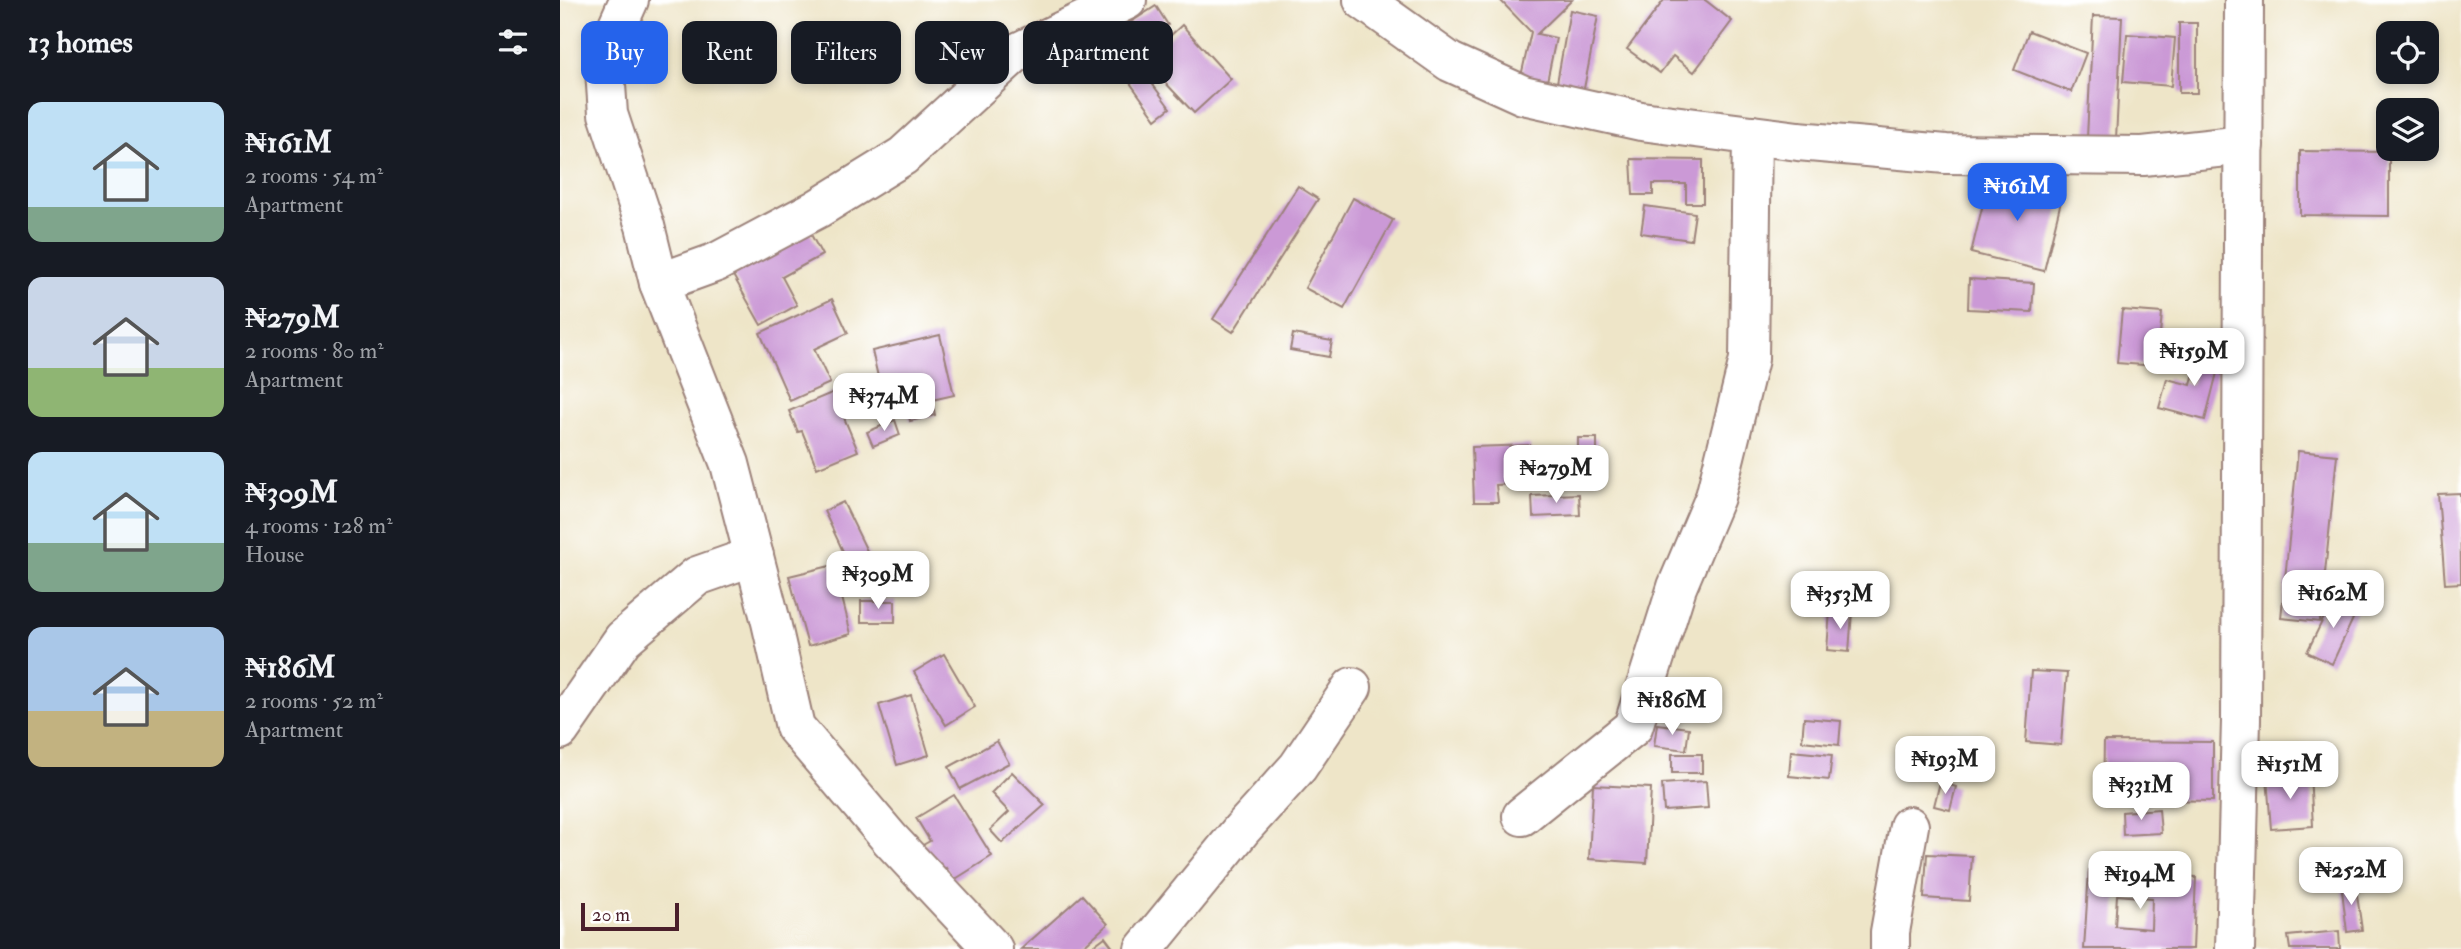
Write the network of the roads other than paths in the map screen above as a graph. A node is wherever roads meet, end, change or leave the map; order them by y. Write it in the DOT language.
graph roads {
  1 [pos="629,0"];
  2 [pos="1127,0"];
  3 [pos="1363,0"];
  4 [pos="2244,0"];
  5 [pos="1752,135"];
  6 [pos="2244,145"];
  7 [pos="659,283"];
  8 [pos="754,556"];
  9 [pos="1352,687"];
  10 [pos="560,730"];
  11 [pos="1522,816"];
  12 [pos="1909,826"];
  13 [pos="993,949"];
  14 [pos="1144,949"];
  15 [pos="1890,949"];
  16 [pos="2235,949"];
  1 -- 7 [label="street"];
  2 -- 7 [label="street"];
  3 -- 5 [label="street"];
  4 -- 6 [label="street"];
  5 -- 6 [label="street"];
  5 -- 11 [label="street"];
  6 -- 16 [label="street"];
  7 -- 8 [label="street"];
  8 -- 10 [label="street"];
  8 -- 13 [label="street"];
  9 -- 14 [label="street"];
  12 -- 15 [label="street"];
}
